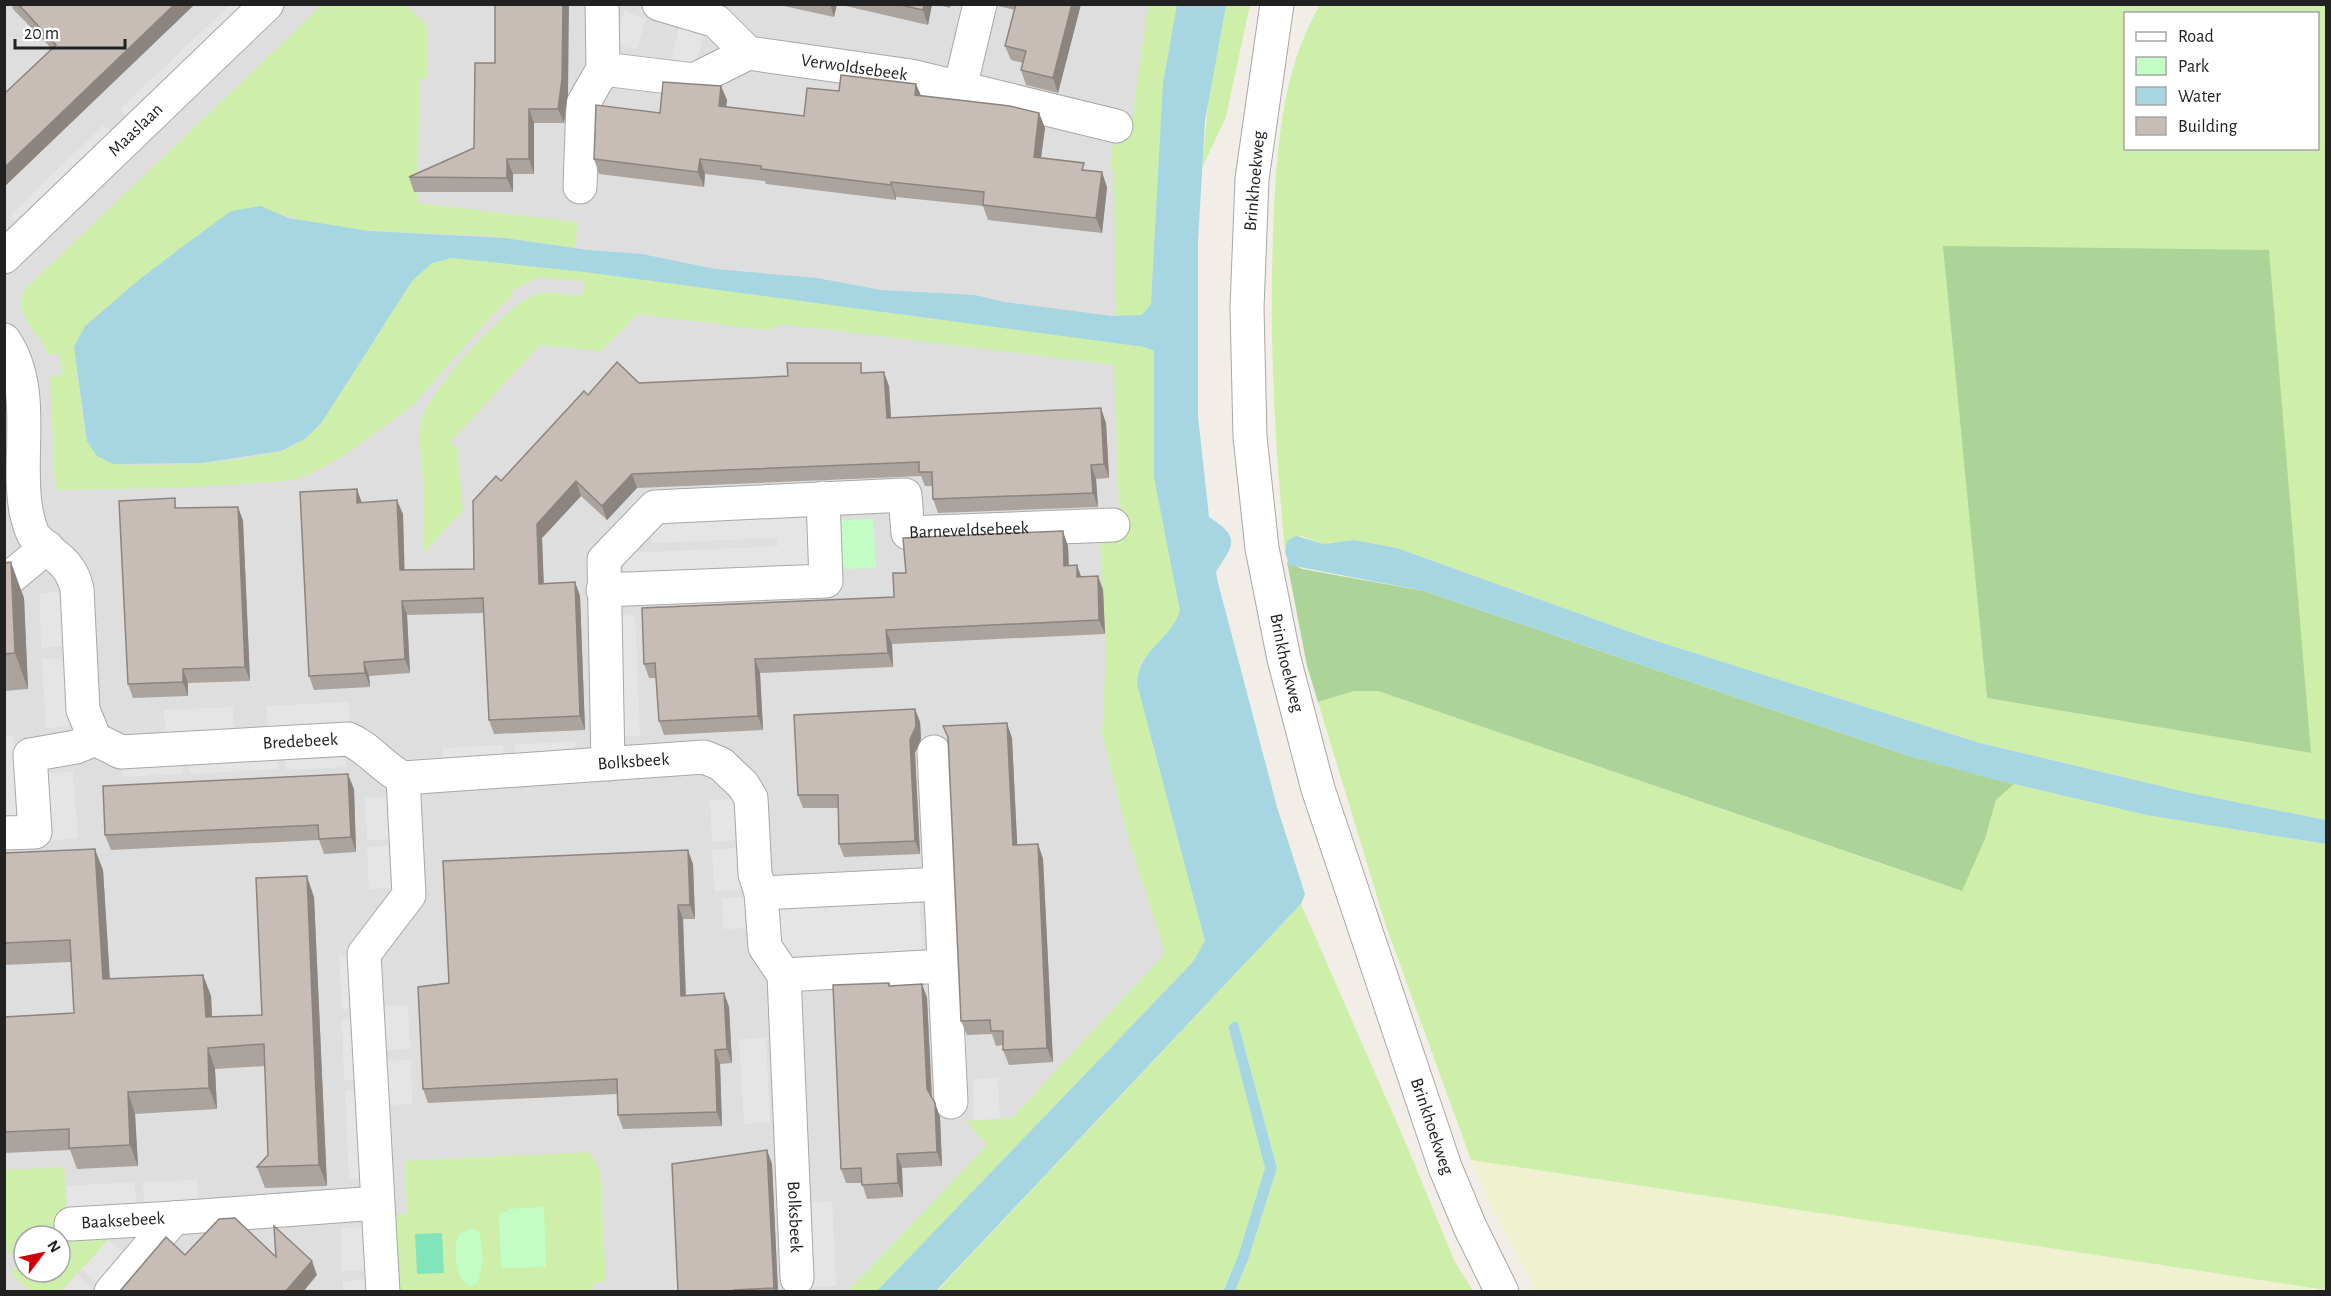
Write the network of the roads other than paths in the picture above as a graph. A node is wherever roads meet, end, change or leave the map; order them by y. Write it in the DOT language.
graph roads {
  1 [pos="267,4"];
  2 [pos="602,4"];
  3 [pos="659,4"];
  4 [pos="980,4"];
  5 [pos="1277,4"];
  6 [pos="748,53"];
  7 [pos="603,69"];
  8 [pos="960,88"];
  9 [pos="1116,126"];
  10 [pos="580,187"];
  11 [pos="4,257"];
  12 [pos="4,340"];
  13 [pos="823,498"];
  14 [pos="1113,525"];
  15 [pos="47,547"];
  16 [pos="4,576"];
  17 [pos="603,590"];
  18 [pos="95,740"];
  19 [pos="934,752"];
  20 [pos="608,764"];
  21 [pos="403,778"];
  22 [pos="4,833"];
  23 [pos="941,884"];
  24 [pos="761,893"];
  25 [pos="943,966"];
  26 [pos="784,975"];
  27 [pos="951,1102"];
  28 [pos="377,1203"];
  29 [pos="174,1218"];
  30 [pos="71,1224"];
  31 [pos="797,1278"];
  32 [pos="111,1292"];
  33 [pos="383,1292"];
  34 [pos="1502,1292"];
  1 -- 11 [label="street, Maaslaan"];
  2 -- 7 [label="street"];
  3 -- 6 [label="street"];
  4 -- 8 [label="street"];
  5 -- 34 [label="street, Brinkhoekweg"];
  6 -- 7 [label="street"];
  6 -- 8 [label="street, Verwoldsebeek"];
  7 -- 10 [label="street"];
  8 -- 9 [label="street, Verwoldsebeek"];
  12 -- 15 [label="street"];
  13 -- 14 [label="street, Barneveldsebeek"];
  13 -- 17 [label="street, Barneveldsebeek"];
  13 -- 17 [label="street"];
  15 -- 16 [label="street"];
  15 -- 18 [label="street"];
  17 -- 20 [label="street, Barneveldsebeek"];
  18 -- 21 [label="street, Bredebeek"];
  18 -- 22 [label="street"];
  19 -- 23 [label="street"];
  20 -- 21 [label="street, Bolksbeek"];
  20 -- 24 [label="street, Bolksbeek"];
  21 -- 28 [label="street"];
  23 -- 24 [label="street"];
  23 -- 25 [label="street"];
  24 -- 26 [label="street, Bolksbeek"];
  25 -- 26 [label="street"];
  25 -- 27 [label="street"];
  26 -- 31 [label="street, Bolksbeek"];
  28 -- 29 [label="street"];
  28 -- 33 [label="street"];
  29 -- 30 [label="street, Baaksebeek"];
  29 -- 32 [label="street"];
}
